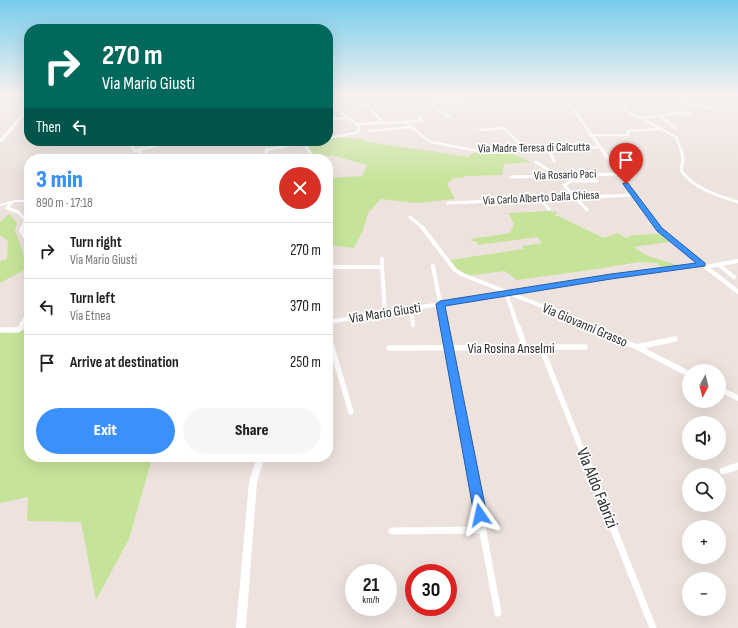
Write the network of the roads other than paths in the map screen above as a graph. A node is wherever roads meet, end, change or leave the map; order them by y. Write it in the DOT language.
graph roads {
  1 [pos="15,123"];
  2 [pos="375,123"];
  3 [pos="406,123"];
  4 [pos="582,123"];
  5 [pos="649,123"];
  6 [pos="669,123"];
  7 [pos="357,124"];
  8 [pos="412,127"];
  9 [pos="676,128"];
  10 [pos="659,129"];
  11 [pos="480,130"];
  12 [pos="368,131"];
  13 [pos="590,135"];
  14 [pos="333,137"];
  15 [pos="0,142"];
  16 [pos="132,146"];
  17 [pos="154,146"];
  18 [pos="288,146"];
  19 [pos="600,147"];
  20 [pos="549,149"];
  21 [pos="140,150"];
  22 [pos="526,150"];
  23 [pos="140,154"];
  24 [pos="267,154"];
  25 [pos="554,161"];
  26 [pos="536,162"];
  27 [pos="618,174"];
  28 [pos="556,175"];
  29 [pos="567,175"];
  30 [pos="511,177"];
  31 [pos="572,181"];
  32 [pos="597,181"];
  33 [pos="633,195"];
  34 [pos="574,196"];
  35 [pos="539,198"];
  36 [pos="24,202"];
  37 [pos="738,202"];
  38 [pos="11,203"];
  39 [pos="448,203"];
  40 [pos="0,205"];
  41 [pos="549,209"];
  42 [pos="587,210"];
  43 [pos="410,217"];
  44 [pos="24,218"];
  45 [pos="24,224"];
  46 [pos="24,235"];
  47 [pos="382,259"];
  48 [pos="738,261"];
  49 [pos="704,265"];
  50 [pos="719,265"];
  51 [pos="433,266"];
  52 [pos="333,267"];
  53 [pos="382,267"];
  54 [pos="734,277"];
  55 [pos="738,292"];
  56 [pos="506,293"];
  57 [pos="440,304"];
  58 [pos="411,309"];
  59 [pos="385,313"];
  60 [pos="333,321"];
  61 [pos="24,322"];
  62 [pos="414,325"];
  63 [pos="0,330"];
  64 [pos="675,339"];
  65 [pos="525,347"];
  66 [pos="541,347"];
  67 [pos="637,347"];
  68 [pos="389,348"];
  69 [pos="448,348"];
  70 [pos="585,348"];
  71 [pos="333,351"];
  72 [pos="682,370"];
  73 [pos="726,392"];
  74 [pos="738,398"];
  75 [pos="351,412"];
  76 [pos="259,462"];
  77 [pos="738,466"];
  78 [pos="726,470"];
  79 [pos="483,530"];
  80 [pos="392,531"];
  81 [pos="498,613"];
  82 [pos="241,628"];
  83 [pos="653,628"];
  1 -- 15 [label="main road"];
  2 -- 7 [label="street"];
  3 -- 8 [label="street, Via Madre Teresa di Calcutta"];
  4 -- 13 [label="main road"];
  5 -- 10 [label="street"];
  6 -- 9 [label="street"];
  7 -- 14 [label="street"];
  8 -- 12 [label="street"];
  8 -- 22 [label="street, Via Madre Teresa di Calcutta"];
  10 -- 13 [label="street"];
  10 -- 37 [label="street"];
  11 -- 22 [label="street"];
  13 -- 19 [label="main road"];
  16 -- 21 [label="street"];
  17 -- 21 [label="street"];
  18 -- 24 [label="street"];
  19 -- 20 [label="street, Via Madre Teresa di Calcutta"];
  19 -- 27 [label="main road"];
  20 -- 22 [label="street, Via Madre Teresa di Calcutta"];
  20 -- 25 [label="street"];
  21 -- 23 [label="street"];
  26 -- 28 [label="street"];
  27 -- 29 [label="street, Via Rosario Paci"];
  27 -- 33 [label="main road"];
  28 -- 29 [label="street, Via Rosario Paci"];
  28 -- 30 [label="street, Via Rosario Paci"];
  29 -- 31 [label="street"];
  31 -- 32 [label="street"];
  31 -- 34 [label="street"];
  33 -- 34 [label="street, Via Carlo Alberto Dalla Chiesa"];
  33 -- 49 [label="main road"];
  34 -- 35 [label="street, Via Carlo Alberto Dalla Chiesa"];
  34 -- 42 [label="street"];
  35 -- 39 [label="street, Via Carlo Alberto Dalla Chiesa"];
  35 -- 41 [label="street"];
  36 -- 38 [label="street"];
  38 -- 40 [label="street"];
  38 -- 44 [label="street"];
  43 -- 56 [label="street, Via Giovanni Grasso"];
  45 -- 46 [label="street"];
  47 -- 53 [label="street"];
  48 -- 50 [label="street, Via Mario Giusti"];
  49 -- 50 [label="street, Via Mario Giusti"];
  49 -- 55 [label="main road"];
  49 -- 56 [label="street, Via Mario Giusti"];
  50 -- 54 [label="street"];
  51 -- 57 [label="street"];
  52 -- 53 [label="street"];
  53 -- 59 [label="street"];
  56 -- 57 [label="street, Via Mario Giusti"];
  56 -- 65 [label="street"];
  56 -- 67 [label="street, Via Giovanni Grasso"];
  57 -- 58 [label="street, Via Mario Giusti"];
  57 -- 69 [label="street"];
  58 -- 59 [label="street, Via Mario Giusti"];
  58 -- 62 [label="street"];
  59 -- 60 [label="street, Via Mario Giusti"];
  61 -- 63 [label="street"];
  64 -- 67 [label="street"];
  65 -- 66 [label="street, Via Rosina Anselmi"];
  65 -- 69 [label="street, Via Rosina Anselmi"];
  66 -- 70 [label="street, Via Rosina Anselmi"];
  66 -- 83 [label="street, Via Aldo Fabrizi"];
  67 -- 72 [label="street, Via Giovanni Grasso"];
  68 -- 69 [label="street, Via Rosina Anselmi"];
  69 -- 79 [label="street"];
  71 -- 75 [label="street"];
  73 -- 74 [label="street"];
  76 -- 82 [label="street"];
  77 -- 78 [label="street"];
  79 -- 80 [label="street"];
  79 -- 81 [label="street"];
}
